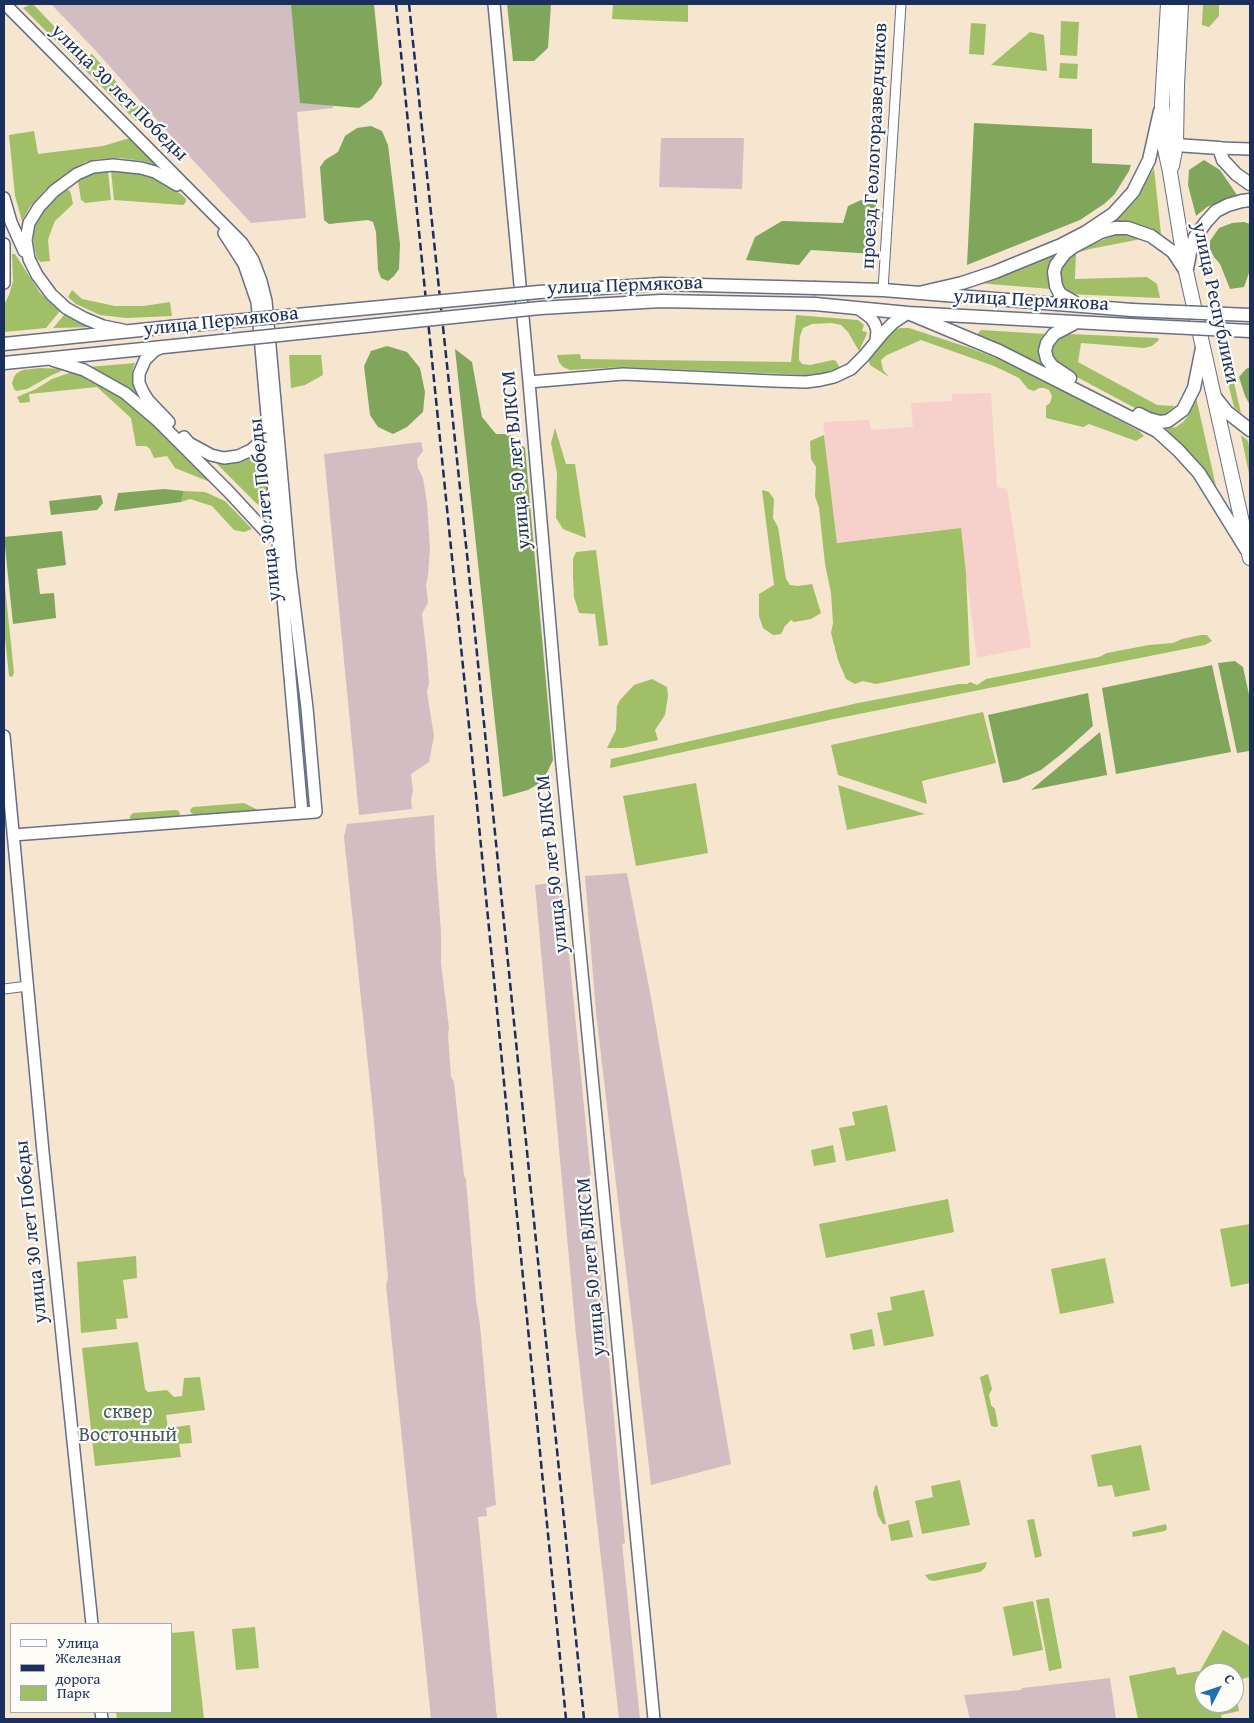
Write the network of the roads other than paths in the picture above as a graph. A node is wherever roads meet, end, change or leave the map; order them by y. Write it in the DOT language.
graph roads {
  1 [pos="5,4"];
  2 [pos="494,4"];
  3 [pos="901,4"];
  4 [pos="1168,4"];
  5 [pos="1182,4"];
  6 [pos="1162,104"];
  7 [pos="1176,145"];
  8 [pos="1219,148"];
  9 [pos="1250,149"];
  10 [pos="1170,172"];
  11 [pos="1250,184"];
  12 [pos="4,198"];
  13 [pos="197,199"];
  14 [pos="1250,200"];
  15 [pos="207,209"];
  16 [pos="4,244"];
  17 [pos="29,259"];
  18 [pos="1186,271"];
  19 [pos="4,282"];
  20 [pos="883,290"];
  21 [pos="919,293"];
  22 [pos="1081,306"];
  23 [pos="859,308"];
  24 [pos="908,313"];
  25 [pos="1250,315"];
  26 [pos="1076,323"];
  27 [pos="133,331"];
  28 [pos="1250,331"];
  29 [pos="876,340"];
  30 [pos="4,344"];
  31 [pos="167,347"];
  32 [pos="1202,348"];
  33 [pos="43,359"];
  34 [pos="18,361"];
  35 [pos="4,363"];
  36 [pos="4,368"];
  37 [pos="529,382"];
  38 [pos="1215,396"];
  39 [pos="268,427"];
  40 [pos="1250,430"];
  41 [pos="189,443"];
  42 [pos="282,539"];
  43 [pos="1250,556"];
  44 [pos="4,736"];
  45 [pos="302,813"];
  46 [pos="13,835"];
  47 [pos="28,986"];
  48 [pos="4,988"];
  49 [pos="92,1623"];
  50 [pos="654,1719"];
  1 -- 13 [label="street, улица 30 лет Победы"];
  2 -- 37 [label="street, улица 50 лет ВЛКСМ"];
  3 -- 20 [label="street, проезд Геологоразведчиков"];
  4 -- 6 [label="main road, улица Республики"];
  5 -- 7 [label="main road, улица Республики"];
  6 -- 10 [label="main road, улица Республики"];
  6 -- 21 [label="main road"];
  7 -- 8 [label="main road"];
  7 -- 10 [label="main road, улица Республики"];
  8 -- 9 [label="street"];
  8 -- 11 [label="main road"];
  10 -- 18 [label="main road, улица Республики"];
  12 -- 17 [label="street"];
  13 -- 15 [label="street, улица 30 лет Победы"];
  13 -- 17 [label="street"];
  14 -- 18 [label="main road"];
  15 -- 39 [label="street, улица 30 лет Победы"];
  15 -- 42 [label="street, улица 30 лет Победы"];
  16 -- 19 [label="street"];
  17 -- 27 [label="street"];
  18 -- 22 [label="main road"];
  18 -- 32 [label="main road, улица Республики"];
  20 -- 21 [label="main road, улица Пермякова"];
  20 -- 27 [label="main road, улица Пермякова, bridge"];
  21 -- 22 [label="main road, улица Пермякова"];
  22 -- 25 [label="main road, улица Пермякова, bridge"];
  23 -- 24 [label="main road, улица Пермякова"];
  23 -- 29 [label="street"];
  23 -- 31 [label="main road, улица Пермякова, bridge"];
  24 -- 26 [label="main road, улица Пермякова"];
  24 -- 29 [label="street"];
  24 -- 43 [label="main road"];
  26 -- 28 [label="main road, улица Пермякова, bridge"];
  26 -- 32 [label="main road"];
  27 -- 30 [label="main road, улица Пермякова"];
  29 -- 37 [label="street"];
  31 -- 33 [label="main road, улица Пермякова"];
  31 -- 41 [label="street"];
  32 -- 38 [label="main road, улица Республики"];
  33 -- 34 [label="main road, улица Пермякова"];
  33 -- 42 [label="street"];
  34 -- 35 [label="main road, улица Пермякова"];
  34 -- 36 [label="street"];
  37 -- 50 [label="street, улица 50 лет ВЛКСМ"];
  38 -- 40 [label="main road"];
  38 -- 43 [label="main road, улица Республики"];
  39 -- 41 [label="street"];
  39 -- 42 [label="street, улица 30 лет Победы"];
  41 -- 42 [label="street"];
  42 -- 45 [label="street, улица 30 лет Победы"];
  42 -- 45 [label="street, улица 30 лет Победы"];
  44 -- 46 [label="street, улица 30 лет Победы"];
  45 -- 46 [label="street, улица 30 лет Победы"];
  46 -- 47 [label="street, улица 30 лет Победы"];
  47 -- 48 [label="street"];
  47 -- 49 [label="street, улица 30 лет Победы"];
}
